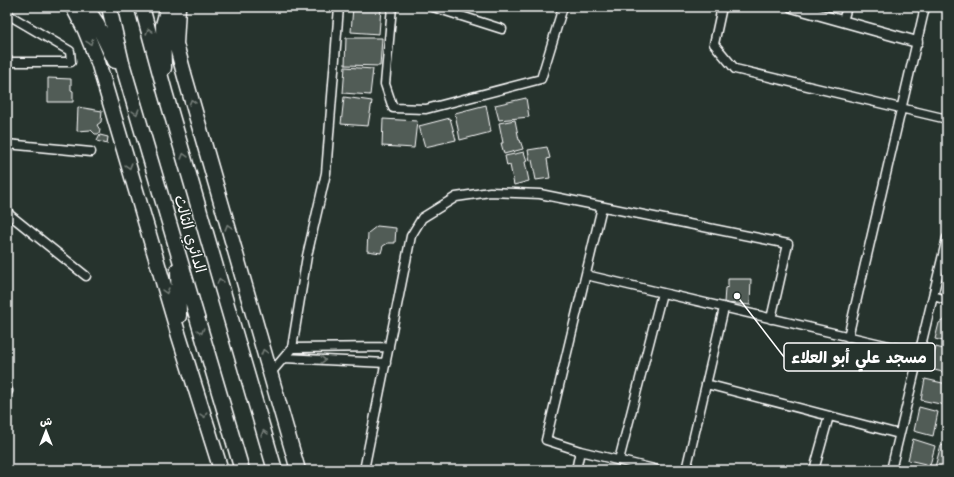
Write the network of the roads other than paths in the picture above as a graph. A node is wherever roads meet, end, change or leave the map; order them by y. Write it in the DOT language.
graph roads {
  1 [pos="73,7"];
  2 [pos="86,7"];
  3 [pos="109,7"];
  4 [pos="142,7"];
  5 [pos="168,7"];
  6 [pos="178,7"];
  7 [pos="339,7"];
  8 [pos="392,7"];
  9 [pos="433,7"];
  10 [pos="563,7"];
  11 [pos="722,7"];
  12 [pos="792,7"];
  13 [pos="847,7"];
  14 [pos="925,7"];
  15 [pos="7,14"];
  16 [pos="843,22"];
  17 [pos="502,29"];
  18 [pos="917,42"];
  19 [pos="7,62"];
  20 [pos="130,90"];
  21 [pos="165,92"];
  22 [pos="901,108"];
  23 [pos="947,119"];
  24 [pos="7,144"];
  25 [pos="91,152"];
  26 [pos="602,207"];
  27 [pos="7,210"];
  28 [pos="947,238"];
  29 [pos="177,251"];
  30 [pos="586,275"];
  31 [pos="86,276"];
  32 [pos="662,293"];
  33 [pos="933,296"];
  34 [pos="947,300"];
  35 [pos="724,308"];
  36 [pos="771,319"];
  37 [pos="179,336"];
  38 [pos="848,337"];
  39 [pos="389,347"];
  40 [pos="292,348"];
  41 [pos="919,353"];
  42 [pos="284,358"];
  43 [pos="386,363"];
  44 [pos="270,374"];
  45 [pos="706,384"];
  46 [pos="829,416"];
  47 [pos="900,434"];
  48 [pos="580,451"];
  49 [pos="619,460"];
  50 [pos="221,470"];
  51 [pos="242,470"];
  52 [pos="275,470"];
  53 [pos="298,470"];
  54 [pos="364,470"];
  55 [pos="576,470"];
  56 [pos="658,470"];
  57 [pos="686,470"];
  58 [pos="814,470"];
  59 [pos="891,470"];
  1 -- 37 [label="highway, one-way"];
  2 -- 20 [label="highway"];
  3 -- 20 [label="highway, الدائري الثالث"];
  21 -- 4 [label="highway, الدائري الثالث, one-way"];
  5 -- 21 [label="highway"];
  44 -- 6 [label="highway, one-way"];
  7 -- 40 [label="street"];
  8 -- 10 [label="street"];
  9 -- 17 [label="street"];
  11 -- 22 [label="street"];
  12 -- 16 [label="street"];
  13 -- 16 [label="street"];
  14 -- 18 [label="street"];
  15 -- 19 [label="street"];
  16 -- 18 [label="street"];
  18 -- 22 [label="street"];
  20 -- 29 [label="highway, الدائري الثالث, one-way"];
  52 -- 21 [label="highway, الدائري الثالث, one-way"];
  22 -- 23 [label="street"];
  22 -- 38 [label="street"];
  24 -- 25 [label="street"];
  26 -- 30 [label="street"];
  26 -- 36 [label="street"];
  26 -- 39 [label="street"];
  27 -- 31 [label="street"];
  28 -- 33 [label="street"];
  29 -- 37 [label="highway"];
  29 -- 51 [label="highway, الدائري الثالث, one-way"];
  30 -- 32 [label="street"];
  30 -- 48 [label="street"];
  32 -- 35 [label="street"];
  32 -- 49 [label="street"];
  33 -- 34 [label="street"];
  33 -- 41 [label="street"];
  35 -- 36 [label="street"];
  35 -- 45 [label="street"];
  36 -- 38 [label="street"];
  37 -- 50 [label="highway, one-way"];
  38 -- 41 [label="street"];
  39 -- 40 [label="street"];
  39 -- 43 [label="street"];
  40 -- 42 [label="street"];
  41 -- 47 [label="street"];
  42 -- 43 [label="street, one-way"];
  42 -- 44 [label="street"];
  43 -- 54 [label="street"];
  44 -- 53 [label="highway"];
  45 -- 46 [label="street"];
  45 -- 57 [label="street"];
  46 -- 47 [label="street"];
  46 -- 58 [label="street"];
  47 -- 59 [label="street"];
  48 -- 49 [label="street"];
  48 -- 55 [label="street"];
  49 -- 56 [label="street"];
}
